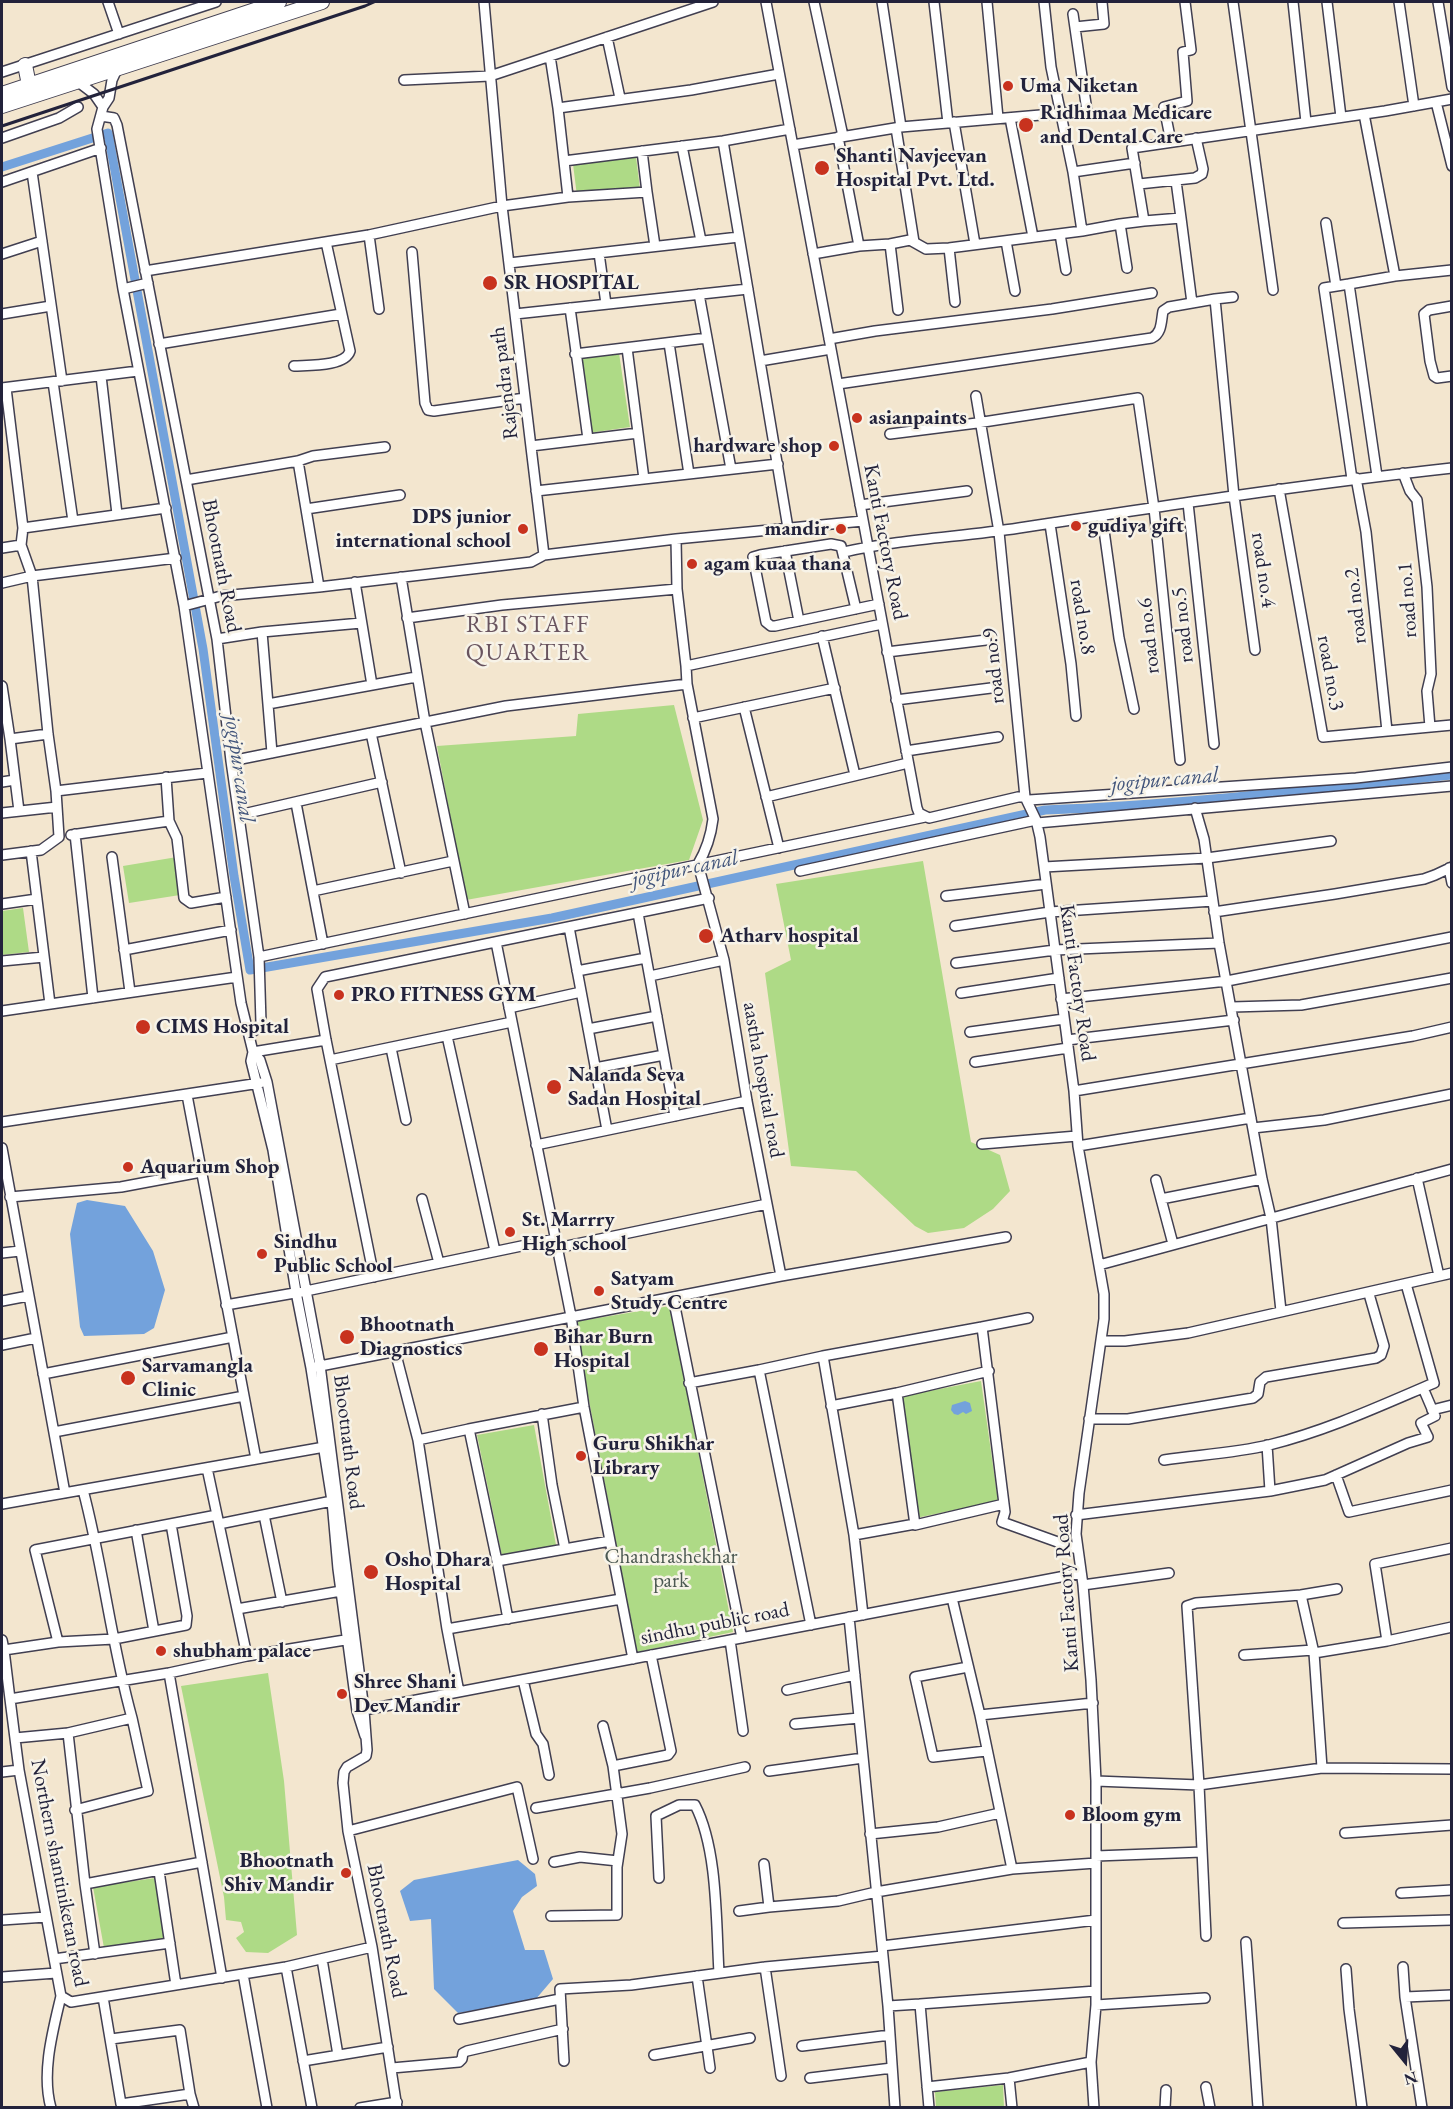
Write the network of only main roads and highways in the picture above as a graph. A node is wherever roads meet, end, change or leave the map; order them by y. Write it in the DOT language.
graph roads {
  1 [pos="279,2"];
  2 [pos="322,2"];
  3 [pos="25,64"];
  4 [pos="29,85"];
  5 [pos="2,94"];
  6 [pos="2,106"];
  1 -- 4 [label="highway"];
  2 -- 6 [label="highway"];
  3 -- 4 [label="highway"];
  4 -- 5 [label="highway"];
}
